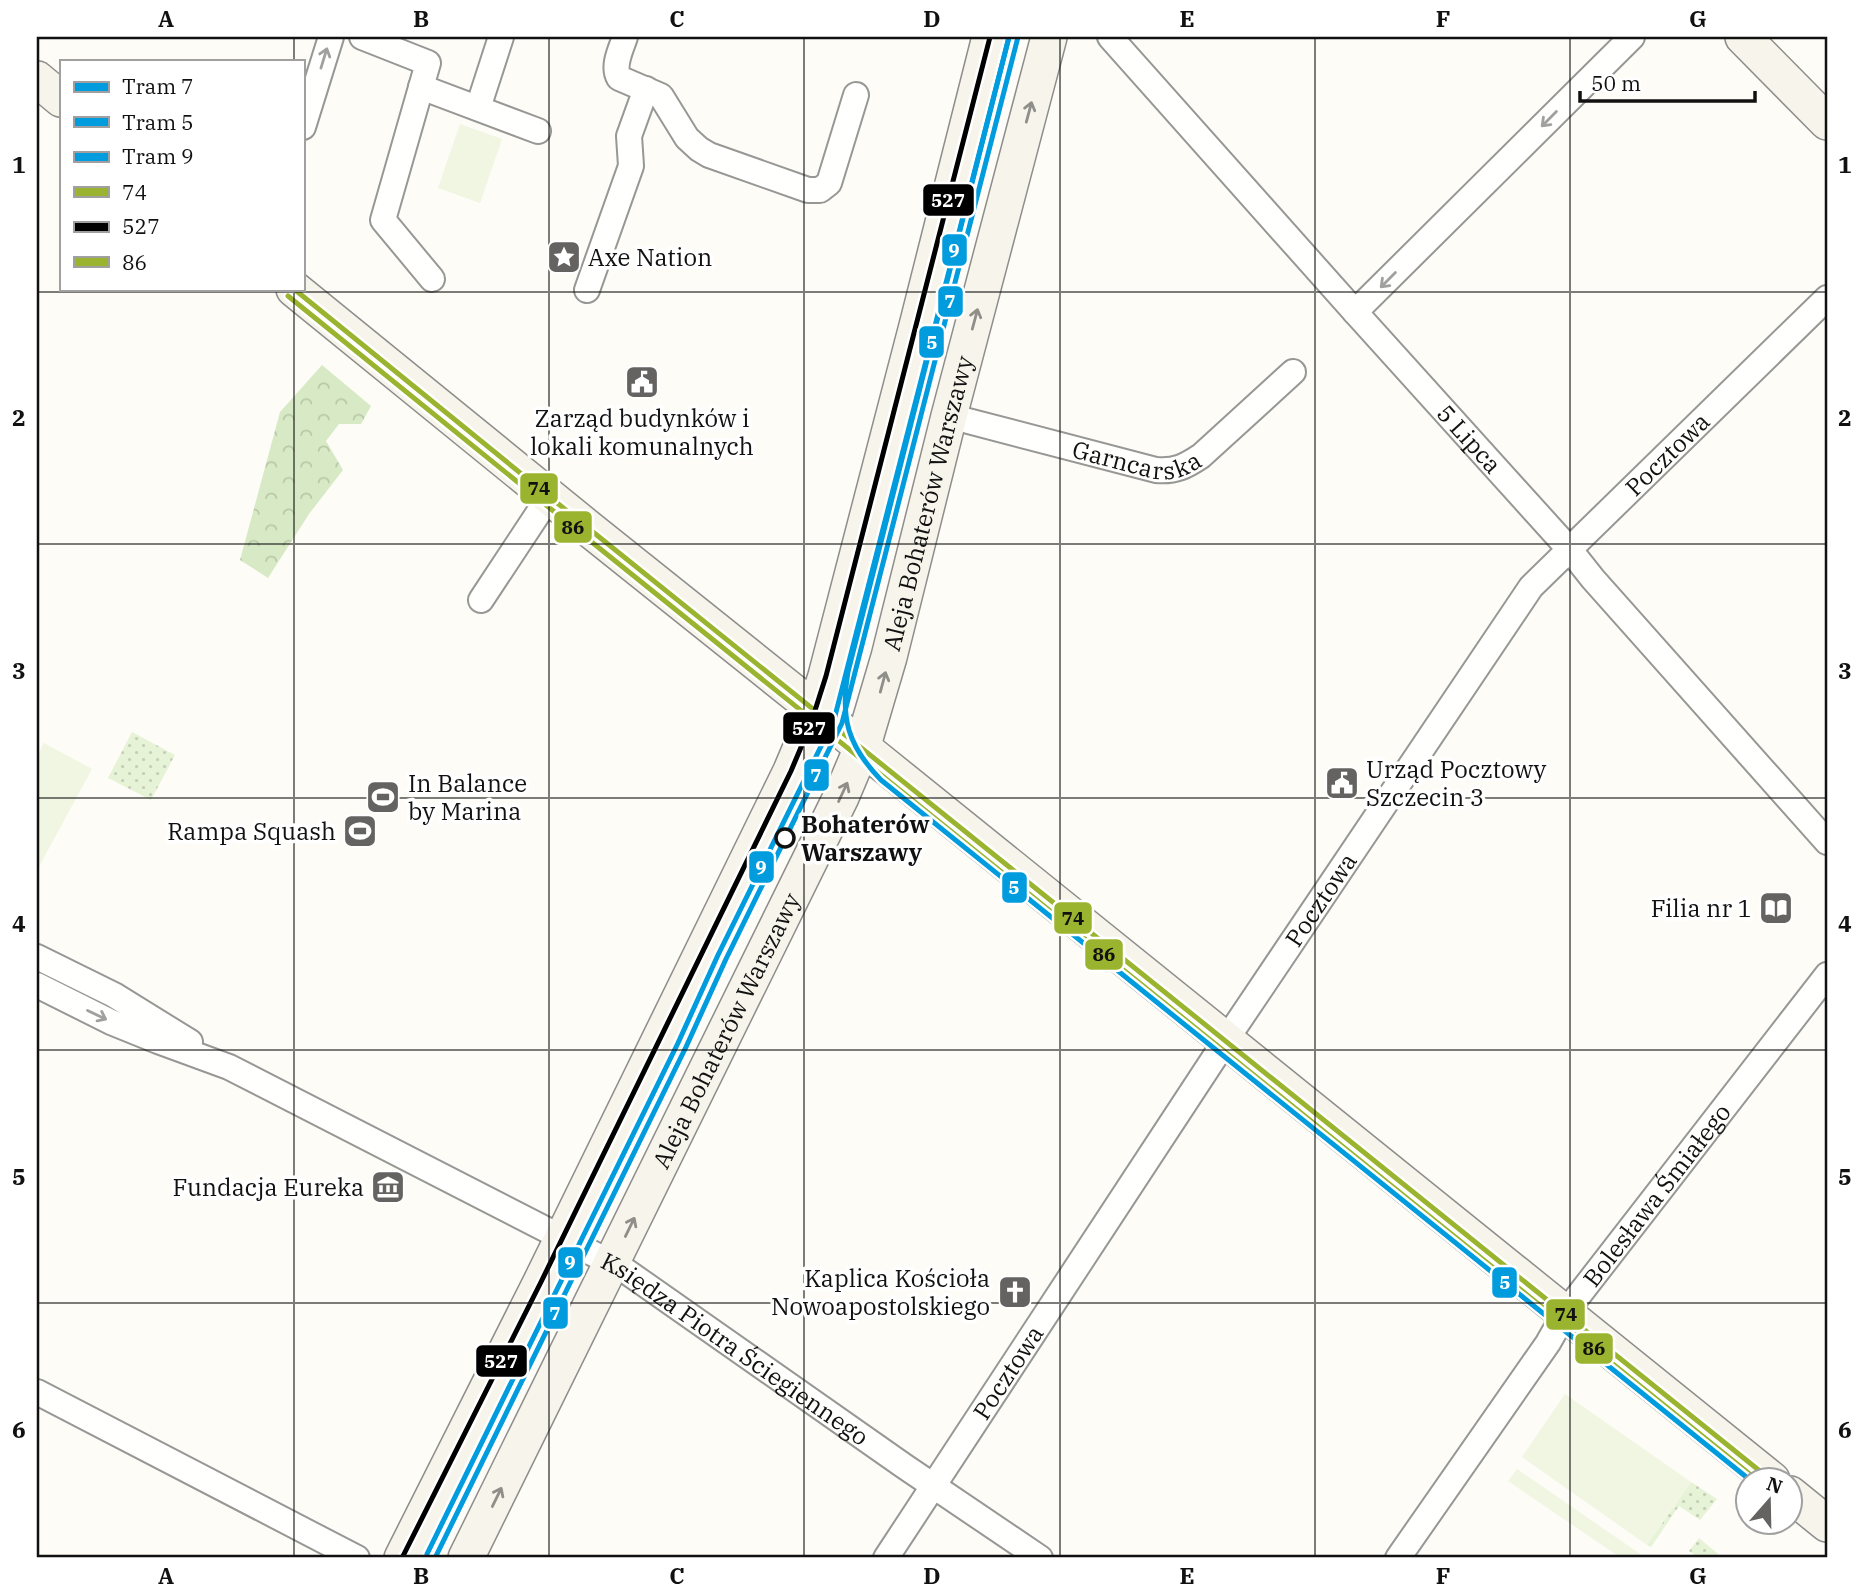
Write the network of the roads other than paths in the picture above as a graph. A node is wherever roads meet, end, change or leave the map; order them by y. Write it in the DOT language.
graph roads {
  1 [pos="331,37"];
  2 [pos="362,37"];
  3 [pos="501,37"];
  4 [pos="625,37"];
  5 [pos="990,37"];
  6 [pos="1110,37"];
  7 [pos="1632,37"];
  8 [pos="1743,37"];
  9 [pos="1049,41"];
  10 [pos="37,79"];
  11 [pos="421,87"];
  12 [pos="646,89"];
  13 [pos="856,94"];
  14 [pos="60,98"];
  15 [pos="478,108"];
  16 [pos="1827,122"];
  17 [pos="304,124"];
  18 [pos="538,131"];
  19 [pos="432,279"];
  20 [pos="295,290"];
  21 [pos="587,290"];
  22 [pos="1827,298"];
  23 [pos="1355,312"];
  24 [pos="1293,372"];
  25 [pos="949,416"];
  26 [pos="550,497"];
  27 [pos="1570,550"];
  28 [pos="481,600"];
  29 [pos="816,711"];
  30 [pos="862,747"];
  31 [pos="1827,842"];
  32 [pos="37,957"];
  33 [pos="1827,975"];
  34 [pos="37,985"];
  35 [pos="1226,1040"];
  36 [pos="229,1067"];
  37 [pos="562,1238"];
  38 [pos="613,1263"];
  39 [pos="1565,1313"];
  40 [pos="37,1392"];
  41 [pos="1756,1466"];
  42 [pos="934,1487"];
  43 [pos="1804,1505"];
  44 [pos="1827,1524"];
  45 [pos="357,1558"];
  46 [pos="402,1558"];
  47 [pos="466,1558"];
  48 [pos="886,1558"];
  49 [pos="1040,1558"];
  50 [pos="1398,1558"];
  17 -- 1 [label="street, one-way"];
  2 -- 11 [label="street"];
  3 -- 15 [label="street"];
  4 -- 12 [label="street"];
  5 -- 29 [label="street"];
  6 -- 23 [label="street, 5 Lipca"];
  7 -- 23 [label="street, one-way"];
  8 -- 16 [label="street"];
  25 -- 9 [label="street, Aleja Bohaterów Warszawy, one-way"];
  10 -- 14 [label="street"];
  11 -- 15 [label="street"];
  11 -- 19 [label="street"];
  12 -- 13 [label="street"];
  12 -- 21 [label="street"];
  15 -- 18 [label="street"];
  20 -- 26 [label="street"];
  22 -- 27 [label="street, Pocztowa"];
  23 -- 27 [label="street, 5 Lipca"];
  24 -- 25 [label="street, Garncarska"];
  30 -- 25 [label="street, Aleja Bohaterów Warszawy, one-way"];
  26 -- 28 [label="street"];
  26 -- 29 [label="street"];
  27 -- 31 [label="street, 5 Lipca"];
  27 -- 35 [label="street, Pocztowa"];
  29 -- 30 [label="street"];
  29 -- 37 [label="street"];
  30 -- 35 [label="street"];
  38 -- 30 [label="street, Aleja Bohaterów Warszawy, one-way"];
  32 -- 36 [label="street, Księdza Piotra Ściegiennego"];
  33 -- 39 [label="street, Bolesława Śmiałego"];
  34 -- 36 [label="street, Księdza Piotra Ściegiennego, one-way"];
  35 -- 39 [label="street"];
  35 -- 42 [label="street, Pocztowa"];
  36 -- 37 [label="street, Księdza Piotra Ściegiennego"];
  37 -- 38 [label="street, Księdza Piotra Ściegiennego"];
  37 -- 46 [label="street"];
  38 -- 42 [label="street, Księdza Piotra Ściegiennego"];
  47 -- 38 [label="street, Aleja Bohaterów Warszawy, one-way"];
  39 -- 41 [label="street"];
  39 -- 50 [label="street, Bolesława Śmiałego"];
  40 -- 45 [label="street"];
  42 -- 48 [label="street, Pocztowa"];
  42 -- 49 [label="street, Księdza Piotra Ściegiennego"];
  43 -- 44 [label="street"];
}
